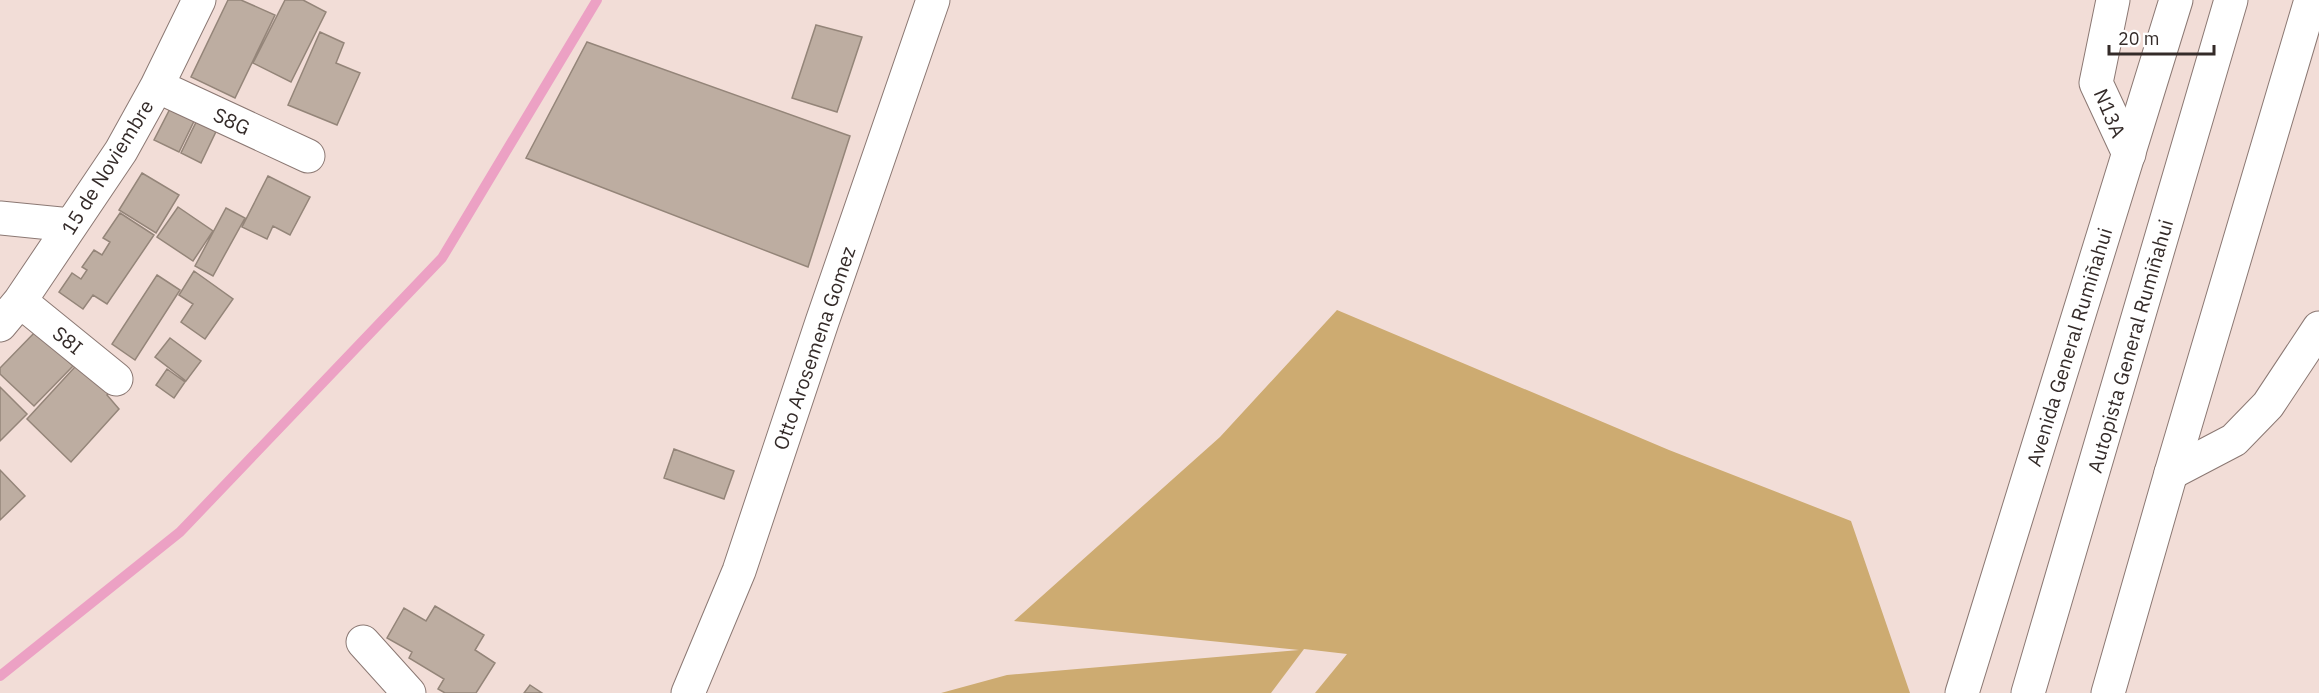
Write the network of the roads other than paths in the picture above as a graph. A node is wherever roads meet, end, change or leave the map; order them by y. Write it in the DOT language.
graph roads {
  1 [pos="199,0"];
  2 [pos="933,0"];
  3 [pos="2113,0"];
  4 [pos="2176,0"];
  5 [pos="2231,0"];
  6 [pos="2311,0"];
  7 [pos="157,86"];
  8 [pos="2128,154"];
  9 [pos="308,156"];
  10 [pos="0,218"];
  11 [pos="71,225"];
  12 [pos="10,313"];
  13 [pos="2319,328"];
  14 [pos="116,379"];
  15 [pos="2170,472"];
  16 [pos="363,642"];
  17 [pos="409,693"];
  18 [pos="688,693"];
  19 [pos="1962,693"];
  20 [pos="2028,693"];
  21 [pos="2108,693"];
  1 -- 7 [label="main road, 15 de Noviembre"];
  2 -- 18 [label="main road, Otto Arosemena Gomez"];
  3 -- 8 [label="main road, N13A"];
  4 -- 8 [label="main road, Avenida General Rumiñahui"];
  5 -- 20 [label="main road, Autopista General Rumiñahui"];
  6 -- 15 [label="main road"];
  7 -- 9 [label="main road, S8G"];
  7 -- 11 [label="main road, 15 de Noviembre"];
  8 -- 19 [label="main road, Avenida General Rumiñahui"];
  10 -- 11 [label="main road"];
  11 -- 12 [label="main road, 15 de Noviembre"];
  12 -- 14 [label="main road, S8I"];
  13 -- 15 [label="main road"];
  15 -- 21 [label="main road"];
  16 -- 17 [label="main road"];
}
